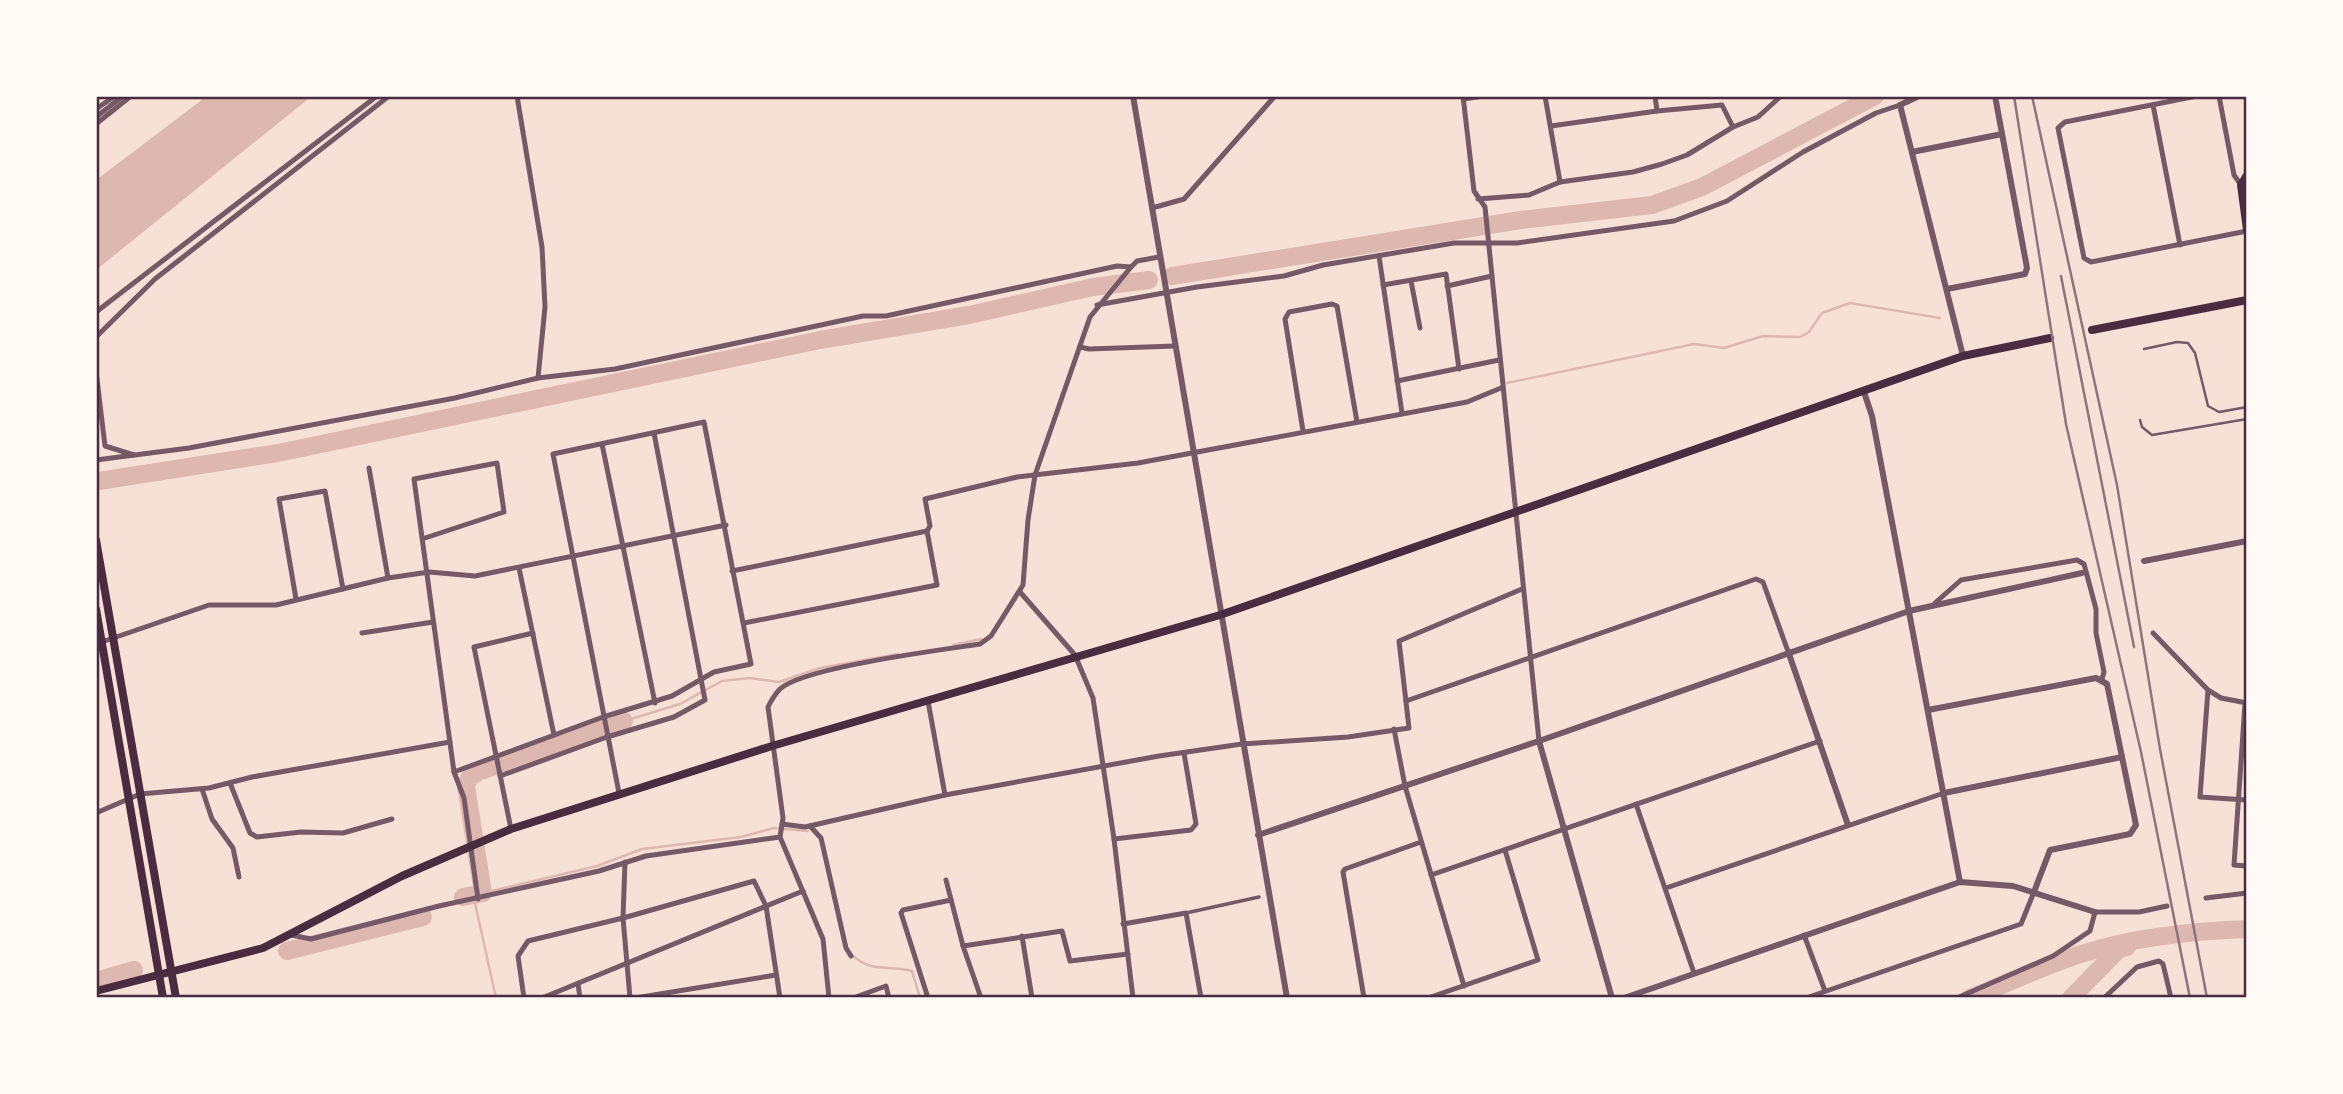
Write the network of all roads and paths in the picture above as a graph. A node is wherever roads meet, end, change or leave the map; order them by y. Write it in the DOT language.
graph roads {
  1 [pos="115,96"];
  2 [pos="123,96"];
  3 [pos="131,96"];
  4 [pos="377,96"];
  5 [pos="389,96"];
  6 [pos="517,96"];
  7 [pos="1133,96"];
  8 [pos="1275,96"];
  9 [pos="1483,96"];
  10 [pos="1545,96"];
  11 [pos="1655,96"];
  12 [pos="1781,96"];
  13 [pos="1919,96"];
  14 [pos="1995,96"];
  15 [pos="2197,96"];
  16 [pos="2219,96"];
  17 [pos="1463,97"];
  18 [pos="1900,104"];
  19 [pos="2153,105"];
  20 [pos="96,109"];
  21 [pos="1657,111"];
  22 [pos="96,117"];
  23 [pos="96,124"];
  24 [pos="1551,126"];
  25 [pos="1733,127"];
  26 [pos="2002,134"];
  27 [pos="1912,152"];
  28 [pos="2247,175"];
  29 [pos="1560,181"];
  30 [pos="2241,185"];
  31 [pos="1478,199"];
  32 [pos="1152,208"];
  33 [pos="2247,231"];
  34 [pos="1489,242"];
  35 [pos="2180,245"];
  36 [pos="1379,256"];
  37 [pos="1159,257"];
  38 [pos="1129,268"];
  39 [pos="149,271"];
  40 [pos="1492,276"];
  41 [pos="155,279"];
  42 [pos="1411,281"];
  43 [pos="1383,285"];
  44 [pos="1447,286"];
  45 [pos="1947,289"];
  46 [pos="1166,291"];
  47 [pos="2247,300"];
  48 [pos="1099,303"];
  49 [pos="96,312"];
  50 [pos="1420,328"];
  51 [pos="2092,330"];
  52 [pos="96,337"];
  53 [pos="2050,338"];
  54 [pos="1175,346"];
  55 [pos="1080,347"];
  56 [pos="2144,349"];
  57 [pos="1963,356"];
  58 [pos="1499,360"];
  59 [pos="1459,369"];
  60 [pos="96,371"];
  61 [pos="538,378"];
  62 [pos="1397,381"];
  63 [pos="1501,388"];
  64 [pos="1864,392"];
  65 [pos="2247,407"];
  66 [pos="1402,414"];
  67 [pos="2247,419"];
  68 [pos="2140,420"];
  69 [pos="1357,422"];
  70 [pos="1303,431"];
  71 [pos="654,433"];
  72 [pos="602,444"];
  73 [pos="1192,451"];
  74 [pos="137,456"];
  75 [pos="96,460"];
  76 [pos="369,468"];
  77 [pos="1035,475"];
  78 [pos="1514,512"];
  79 [pos="726,526"];
  80 [pos="928,531"];
  81 [pos="425,538"];
  82 [pos="674,538"];
  83 [pos="96,540"];
  84 [pos="2247,541"];
  85 [pos="624,547"];
  86 [pos="572,559"];
  87 [pos="2144,561"];
  88 [pos="519,568"];
  89 [pos="732,571"];
  90 [pos="429,572"];
  91 [pos="2082,573"];
  92 [pos="388,578"];
  93 [pos="343,589"];
  94 [pos="1522,589"];
  95 [pos="1020,592"];
  96 [pos="296,599"];
  97 [pos="1935,603"];
  98 [pos="96,609"];
  99 [pos="1909,611"];
  100 [pos="1220,615"];
  101 [pos="433,622"];
  102 [pos="744,623"];
  103 [pos="362,633"];
  104 [pos="533,633"];
  105 [pos="2153,633"];
  106 [pos="111,639"];
  107 [pos="99,643"];
  108 [pos="1788,654"];
  109 [pos="1075,655"];
  110 [pos="1529,657"];
  111 [pos="702,679"];
  112 [pos="2102,679"];
  113 [pos="2208,690"];
  114 [pos="928,701"];
  115 [pos="1406,701"];
  116 [pos="655,703"];
  117 [pos="2246,703"];
  118 [pos="1928,710"];
  119 [pos="603,717"];
  120 [pos="1394,729"];
  121 [pos="554,735"];
  122 [pos="607,737"];
  123 [pos="1539,741"];
  124 [pos="1820,741"];
  125 [pos="450,742"];
  126 [pos="1242,744"];
  127 [pos="772,746"];
  128 [pos="1184,752"];
  129 [pos="2122,757"];
  130 [pos="497,759"];
  131 [pos="1103,766"];
  132 [pos="454,772"];
  133 [pos="500,773"];
  134 [pos="230,783"];
  135 [pos="1405,786"];
  136 [pos="202,789"];
  137 [pos="619,793"];
  138 [pos="1944,793"];
  139 [pos="140,794"];
  140 [pos="945,795"];
  141 [pos="128,798"];
  142 [pos="2239,799"];
  143 [pos="2247,800"];
  144 [pos="1636,804"];
  145 [pos="96,813"];
  146 [pos="391,819"];
  147 [pos="782,824"];
  148 [pos="1847,825"];
  149 [pos="810,826"];
  150 [pos="511,829"];
  151 [pos="1562,830"];
  152 [pos="1258,835"];
  153 [pos="780,837"];
  154 [pos="1114,839"];
  155 [pos="1421,842"];
  156 [pos="469,847"];
  157 [pos="1506,850"];
  158 [pos="625,862"];
  159 [pos="2247,866"];
  160 [pos="1431,875"];
  161 [pos="239,877"];
  162 [pos="946,880"];
  163 [pos="1960,882"];
  164 [pos="1666,888"];
  165 [pos="803,891"];
  166 [pos="2034,892"];
  167 [pos="2247,893"];
  168 [pos="1259,897"];
  169 [pos="2206,898"];
  170 [pos="478,899"];
  171 [pos="951,900"];
  172 [pos="766,906"];
  173 [pos="2167,906"];
  174 [pos="2095,912"];
  175 [pos="1186,913"];
  176 [pos="623,918"];
  177 [pos="1123,925"];
  178 [pos="291,935"];
  179 [pos="1804,935"];
  180 [pos="1022,936"];
  181 [pos="962,946"];
  182 [pos="1128,954"];
  183 [pos="851,956"];
  184 [pos="625,966"];
  185 [pos="172,972"];
  186 [pos="1694,973"];
  187 [pos="159,974"];
  188 [pos="776,975"];
  189 [pos="578,984"];
  190 [pos="1464,986"];
  191 [pos="96,990"];
  192 [pos="1825,991"];
  193 [pos="163,998"];
  194 [pos="176,998"];
  195 [pos="524,998"];
  196 [pos="542,998"];
  197 [pos="580,998"];
  198 [pos="632,998"];
  199 [pos="780,998"];
  200 [pos="829,998"];
  201 [pos="853,998"];
  202 [pos="889,998"];
  203 [pos="928,998"];
  204 [pos="981,998"];
  205 [pos="1032,998"];
  206 [pos="1133,998"];
  207 [pos="1200,998"];
  208 [pos="1287,998"];
  209 [pos="1364,998"];
  210 [pos="1428,998"];
  211 [pos="1612,998"];
  212 [pos="1623,998"];
  213 [pos="1806,998"];
  214 [pos="1957,998"];
  215 [pos="2104,998"];
  216 [pos="2171,998"];
  1 -- 20 [label="street"];
  2 -- 22 [label="street"];
  3 -- 23 [label="street"];
  4 -- 39 [label="street"];
  5 -- 41 [label="street"];
  6 -- 61 [label="street"];
  7 -- 32 [label="street"];
  8 -- 32 [label="street"];
  9 -- 17 [label="street"];
  10 -- 24 [label="street"];
  11 -- 21 [label="street"];
  12 -- 25 [label="street"];
  13 -- 18 [label="street"];
  14 -- 26 [label="street"];
  15 -- 19 [label="street"];
  16 -- 30 [label="street"];
  17 -- 31 [label="street"];
  18 -- 27 [label="street"];
  18 -- 34 [label="street"];
  19 -- 35 [label="street"];
  19 -- 35 [label="street"];
  21 -- 24 [label="street"];
  21 -- 25 [label="street"];
  24 -- 29 [label="street"];
  25 -- 29 [label="street"];
  26 -- 27 [label="street"];
  26 -- 45 [label="street"];
  27 -- 45 [label="street"];
  28 -- 30 [label="main road"];
  29 -- 31 [label="street"];
  30 -- 33 [label="main road"];
  31 -- 34 [label="street"];
  32 -- 37 [label="street"];
  33 -- 35 [label="street"];
  34 -- 36 [label="street"];
  34 -- 40 [label="street"];
  36 -- 43 [label="street"];
  36 -- 46 [label="street"];
  37 -- 38 [label="street"];
  37 -- 46 [label="street"];
  38 -- 48 [label="street"];
  38 -- 61 [label="street"];
  39 -- 41 [label="street"];
  39 -- 49 [label="street"];
  40 -- 44 [label="street"];
  40 -- 58 [label="street"];
  41 -- 52 [label="street"];
  42 -- 43 [label="street"];
  42 -- 44 [label="street"];
  42 -- 50 [label="street"];
  43 -- 62 [label="street"];
  44 -- 59 [label="street"];
  45 -- 57 [label="street"];
  46 -- 48 [label="street"];
  46 -- 54 [label="street"];
  47 -- 51 [label="main road"];
  48 -- 55 [label="street"];
  53 -- 57 [label="main road"];
  54 -- 55 [label="street"];
  54 -- 73 [label="street"];
  55 -- 77 [label="street"];
  56 -- 65 [label="lane"];
  57 -- 64 [label="main road"];
  58 -- 59 [label="street"];
  58 -- 63 [label="street"];
  59 -- 62 [label="street"];
  60 -- 74 [label="street"];
  61 -- 74 [label="street"];
  62 -- 66 [label="street"];
  63 -- 66 [label="street"];
  63 -- 78 [label="street"];
  64 -- 78 [label="main road"];
  64 -- 99 [label="street"];
  66 -- 69 [label="street"];
  67 -- 68 [label="lane"];
  69 -- 70 [label="street"];
  69 -- 70 [label="street"];
  70 -- 73 [label="street"];
  71 -- 72 [label="street"];
  71 -- 79 [label="street"];
  71 -- 82 [label="street"];
  72 -- 85 [label="street"];
  72 -- 86 [label="street"];
  73 -- 77 [label="street"];
  73 -- 100 [label="street"];
  74 -- 75 [label="street"];
  76 -- 92 [label="street"];
  77 -- 80 [label="street"];
  77 -- 95 [label="street"];
  78 -- 94 [label="street"];
  78 -- 100 [label="main road"];
  79 -- 82 [label="street"];
  79 -- 89 [label="street"];
  80 -- 89 [label="street"];
  80 -- 102 [label="street"];
  81 -- 81 [label="street"];
  81 -- 90 [label="street"];
  82 -- 85 [label="street"];
  82 -- 111 [label="street"];
  83 -- 106 [label="main road"];
  84 -- 87 [label="street"];
  85 -- 86 [label="street"];
  85 -- 116 [label="street"];
  86 -- 88 [label="street"];
  86 -- 119 [label="street"];
  88 -- 90 [label="street"];
  88 -- 104 [label="street"];
  89 -- 102 [label="street"];
  90 -- 92 [label="street"];
  90 -- 101 [label="street"];
  91 -- 97 [label="street"];
  92 -- 93 [label="street"];
  93 -- 96 [label="street"];
  93 -- 96 [label="street"];
  94 -- 110 [label="street"];
  94 -- 115 [label="street"];
  95 -- 109 [label="street"];
  95 -- 127 [label="street"];
  96 -- 106 [label="street"];
  97 -- 99 [label="street"];
  97 -- 112 [label="street"];
  98 -- 107 [label="main road"];
  99 -- 108 [label="street"];
  99 -- 118 [label="street"];
  100 -- 109 [label="main road"];
  100 -- 126 [label="street"];
  101 -- 103 [label="street"];
  101 -- 125 [label="street"];
  102 -- 111 [label="street"];
  104 -- 121 [label="street"];
  104 -- 130 [label="street"];
  105 -- 113 [label="street"];
  106 -- 107 [label="street"];
  106 -- 139 [label="main road"];
  107 -- 141 [label="main road"];
  108 -- 110 [label="street"];
  108 -- 123 [label="street"];
  108 -- 124 [label="street"];
  109 -- 114 [label="main road"];
  109 -- 131 [label="street"];
  110 -- 115 [label="street"];
  110 -- 123 [label="street"];
  111 -- 116 [label="street"];
  111 -- 122 [label="street"];
  112 -- 118 [label="street"];
  112 -- 129 [label="street"];
  113 -- 117 [label="street"];
  113 -- 142 [label="street"];
  114 -- 127 [label="main road"];
  114 -- 140 [label="street"];
  115 -- 120 [label="street"];
  116 -- 119 [label="street"];
  117 -- 142 [label="street"];
  118 -- 138 [label="street"];
  119 -- 121 [label="street"];
  119 -- 122 [label="street"];
  120 -- 126 [label="street"];
  120 -- 135 [label="street"];
  121 -- 130 [label="street"];
  122 -- 133 [label="street"];
  122 -- 137 [label="street"];
  123 -- 135 [label="street"];
  123 -- 151 [label="street"];
  124 -- 144 [label="street"];
  124 -- 148 [label="street"];
  125 -- 132 [label="street"];
  125 -- 134 [label="street"];
  126 -- 128 [label="street"];
  126 -- 152 [label="street"];
  127 -- 137 [label="main road"];
  127 -- 147 [label="street"];
  128 -- 131 [label="street"];
  128 -- 154 [label="street"];
  129 -- 138 [label="street"];
  129 -- 166 [label="street"];
  130 -- 132 [label="street"];
  130 -- 133 [label="street"];
  131 -- 140 [label="street"];
  131 -- 154 [label="street"];
  132 -- 156 [label="street"];
  133 -- 150 [label="street"];
  134 -- 136 [label="street"];
  134 -- 146 [label="street"];
  135 -- 152 [label="street"];
  135 -- 155 [label="street"];
  136 -- 139 [label="street"];
  136 -- 161 [label="street"];
  137 -- 150 [label="main road"];
  138 -- 148 [label="street"];
  138 -- 163 [label="street"];
  139 -- 141 [label="street"];
  139 -- 185 [label="main road"];
  140 -- 149 [label="street"];
  141 -- 145 [label="street"];
  141 -- 187 [label="main road"];
  142 -- 143 [label="street"];
  142 -- 159 [label="street"];
  144 -- 151 [label="street"];
  144 -- 164 [label="street"];
  147 -- 149 [label="street"];
  147 -- 153 [label="street"];
  148 -- 164 [label="street"];
  149 -- 183 [label="street"];
  150 -- 156 [label="main road"];
  151 -- 157 [label="street"];
  151 -- 211 [label="street"];
  152 -- 208 [label="street"];
  153 -- 158 [label="street"];
  153 -- 165 [label="street"];
  154 -- 177 [label="street"];
  155 -- 160 [label="street"];
  155 -- 209 [label="street"];
  156 -- 170 [label="street"];
  156 -- 178 [label="main road"];
  157 -- 160 [label="street"];
  157 -- 190 [label="street"];
  158 -- 170 [label="street"];
  158 -- 176 [label="street"];
  160 -- 190 [label="street"];
  162 -- 171 [label="street"];
  163 -- 166 [label="street"];
  163 -- 179 [label="street"];
  164 -- 186 [label="street"];
  165 -- 172 [label="street"];
  165 -- 200 [label="street"];
  166 -- 174 [label="street"];
  166 -- 192 [label="street"];
  167 -- 169 [label="street"];
  168 -- 175 [label="street"];
  170 -- 178 [label="street"];
  171 -- 181 [label="street"];
  171 -- 203 [label="street"];
  172 -- 176 [label="street"];
  172 -- 184 [label="street"];
  172 -- 188 [label="street"];
  173 -- 174 [label="street"];
  174 -- 214 [label="street"];
  175 -- 177 [label="street"];
  175 -- 207 [label="street"];
  176 -- 184 [label="street"];
  176 -- 195 [label="street"];
  177 -- 182 [label="street"];
  178 -- 185 [label="main road"];
  179 -- 186 [label="street"];
  179 -- 192 [label="street"];
  180 -- 181 [label="street"];
  180 -- 182 [label="street"];
  180 -- 205 [label="street"];
  181 -- 204 [label="street"];
  182 -- 206 [label="street"];
  184 -- 189 [label="street"];
  184 -- 198 [label="street"];
  185 -- 187 [label="main road"];
  185 -- 194 [label="main road"];
  186 -- 212 [label="street"];
  187 -- 191 [label="main road"];
  187 -- 193 [label="main road"];
  188 -- 198 [label="street"];
  188 -- 199 [label="street"];
  189 -- 196 [label="street"];
  189 -- 197 [label="street"];
  190 -- 210 [label="street"];
  192 -- 213 [label="street"];
  201 -- 202 [label="street"];
  215 -- 216 [label="street"];
}
